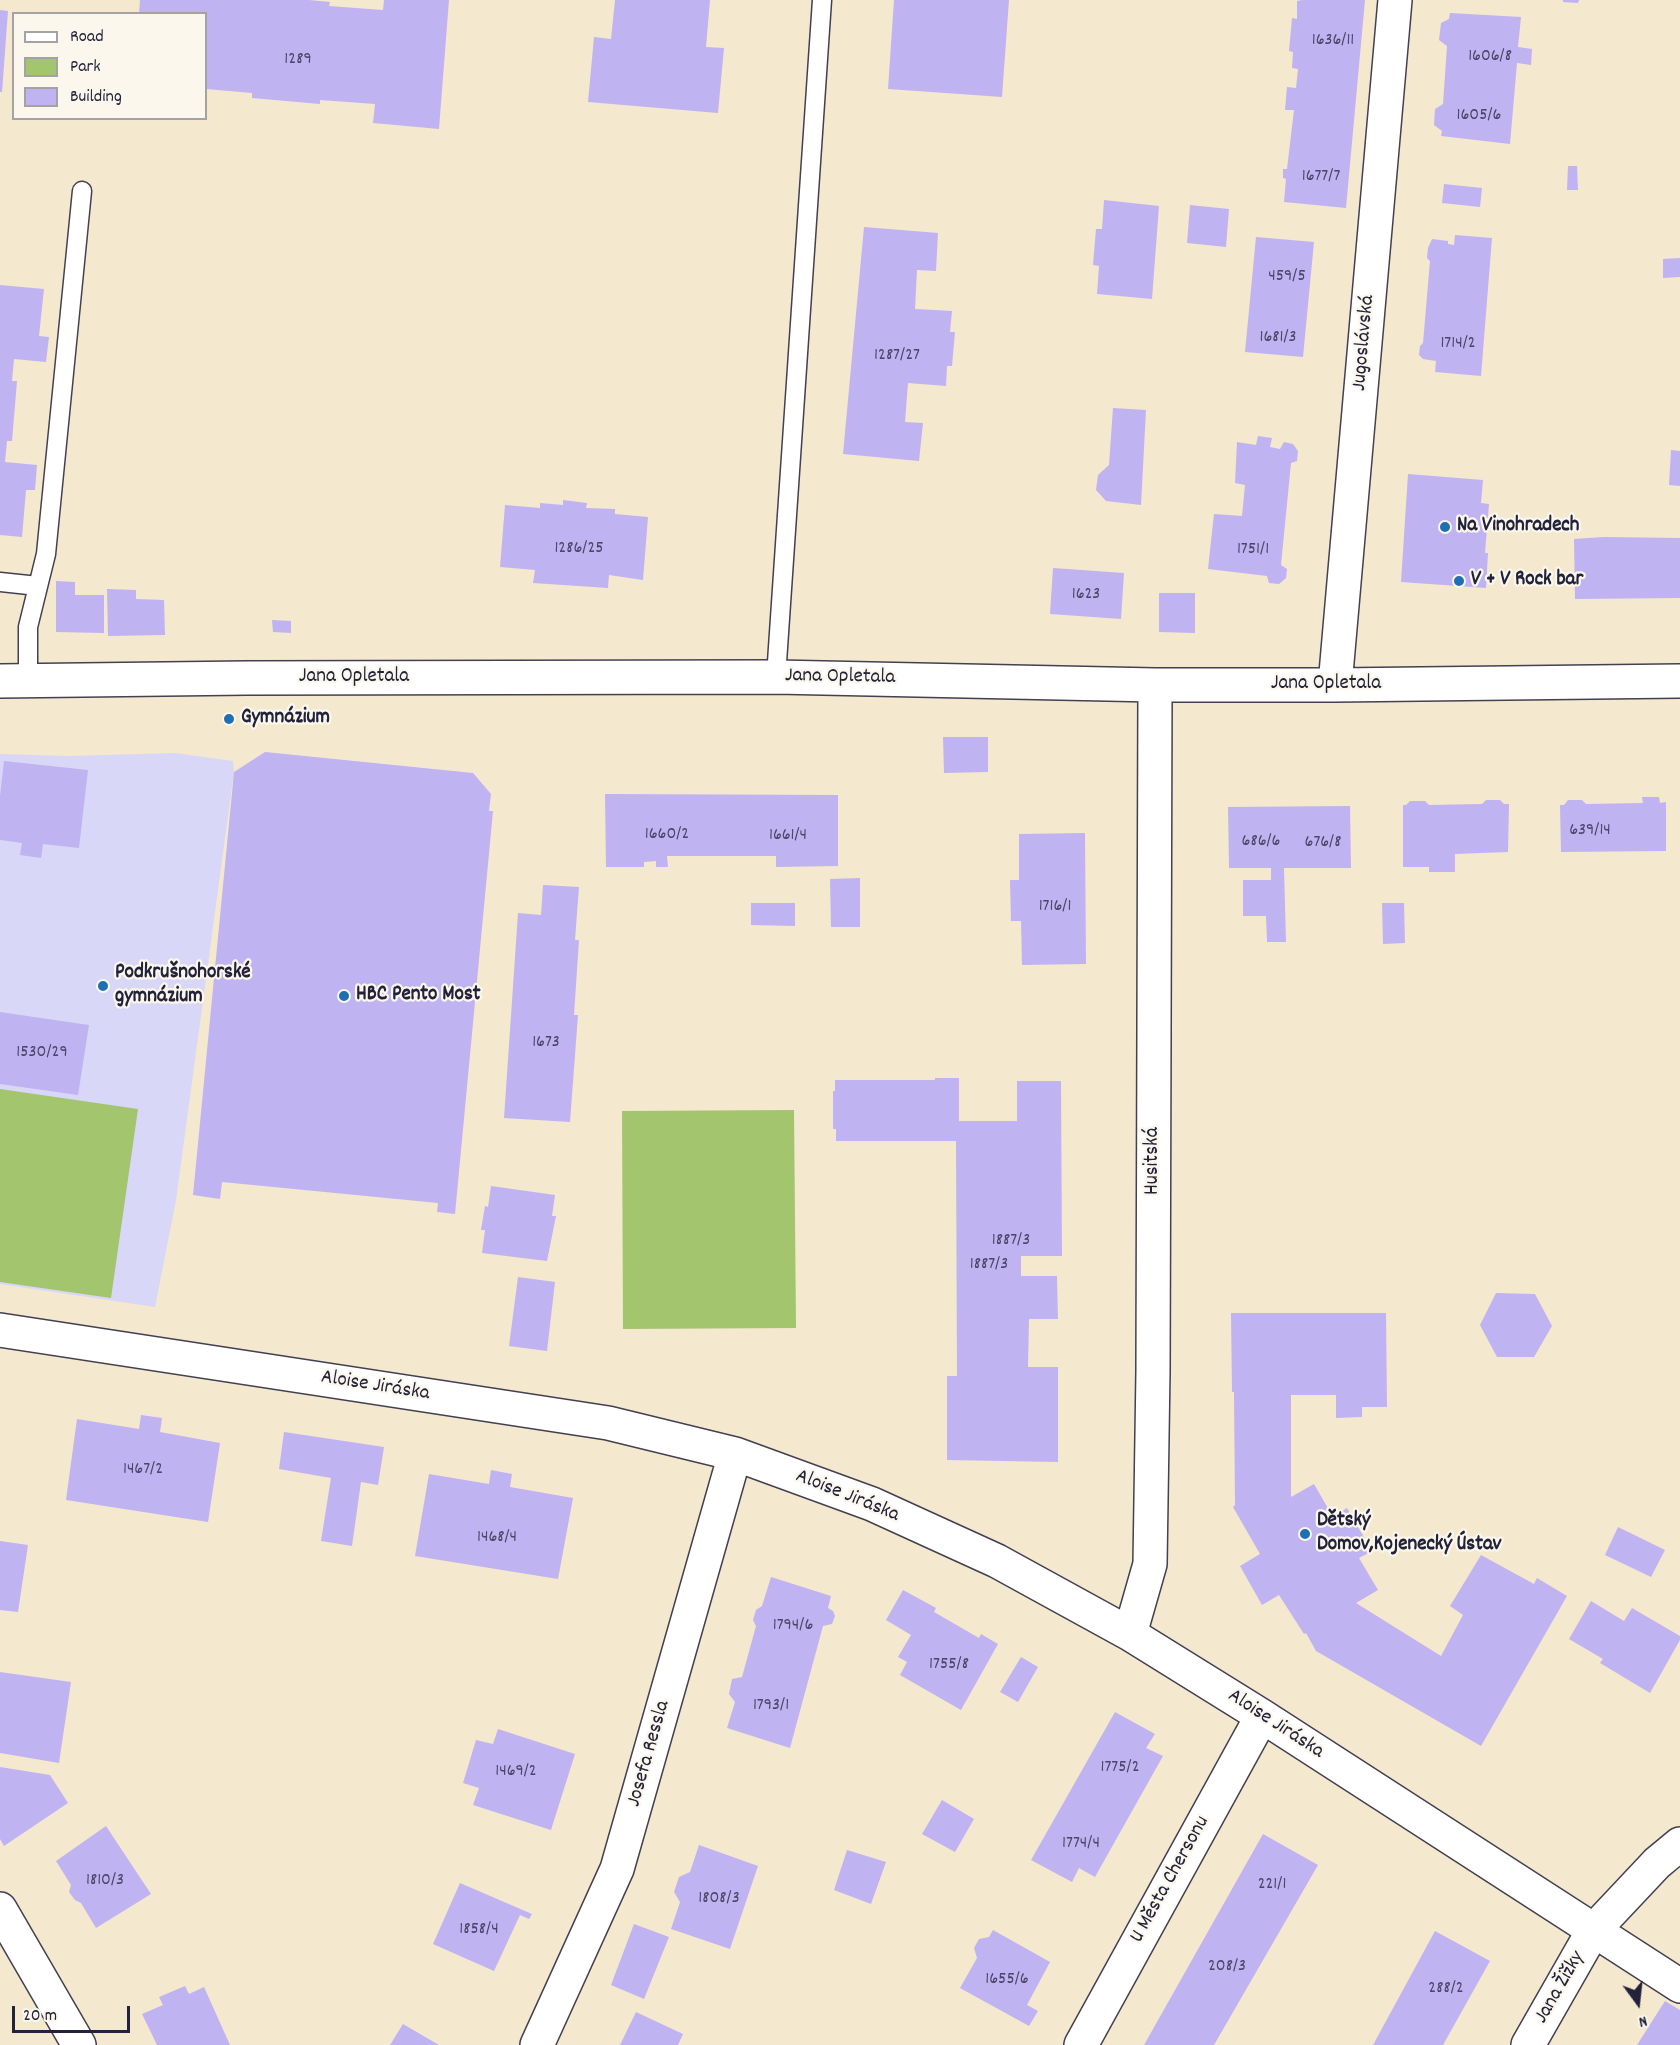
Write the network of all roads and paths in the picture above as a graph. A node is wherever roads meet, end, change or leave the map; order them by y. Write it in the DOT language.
graph roads {
  1 [pos="822,0"];
  2 [pos="1395,0"];
  3 [pos="82,191"];
  4 [pos="0,582"];
  5 [pos="38,586"];
  6 [pos="776,677"];
  7 [pos="14,681"];
  8 [pos="1680,681"];
  9 [pos="1155,685"];
  10 [pos="1335,686"];
  11 [pos="0,1330"];
  12 [pos="735,1454"];
  13 [pos="1130,1634"];
  14 [pos="1262,1716"];
  15 [pos="1680,1844"];
  16 [pos="0,1909"];
  17 [pos="1593,1931"];
  18 [pos="1680,1986"];
  19 [pos="79,2045"];
  20 [pos="537,2045"];
  21 [pos="1081,2045"];
  22 [pos="1528,2045"];
  1 -- 6 [label="lane"];
  2 -- 10 [label="street, Jugoslávská"];
  3 -- 5 [label="lane"];
  4 -- 5 [label="lane"];
  5 -- 7 [label="lane"];
  6 -- 7 [label="street, Jana Opletala"];
  6 -- 9 [label="street, Jana Opletala"];
  8 -- 10 [label="street, Jana Opletala"];
  9 -- 10 [label="street, Jana Opletala"];
  9 -- 13 [label="street, Husitská"];
  11 -- 12 [label="street, Aloise Jiráska"];
  12 -- 13 [label="street, Aloise Jiráska"];
  12 -- 20 [label="street, Josefa Ressla"];
  13 -- 14 [label="street, Aloise Jiráska"];
  14 -- 17 [label="street, Aloise Jiráska"];
  14 -- 21 [label="street, U Města Chersonu"];
  15 -- 17 [label="street, Jana Žižky"];
  16 -- 19 [label="street"];
  17 -- 18 [label="street, Aloise Jiráska"];
  17 -- 22 [label="street, Jana Žižky"];
}
